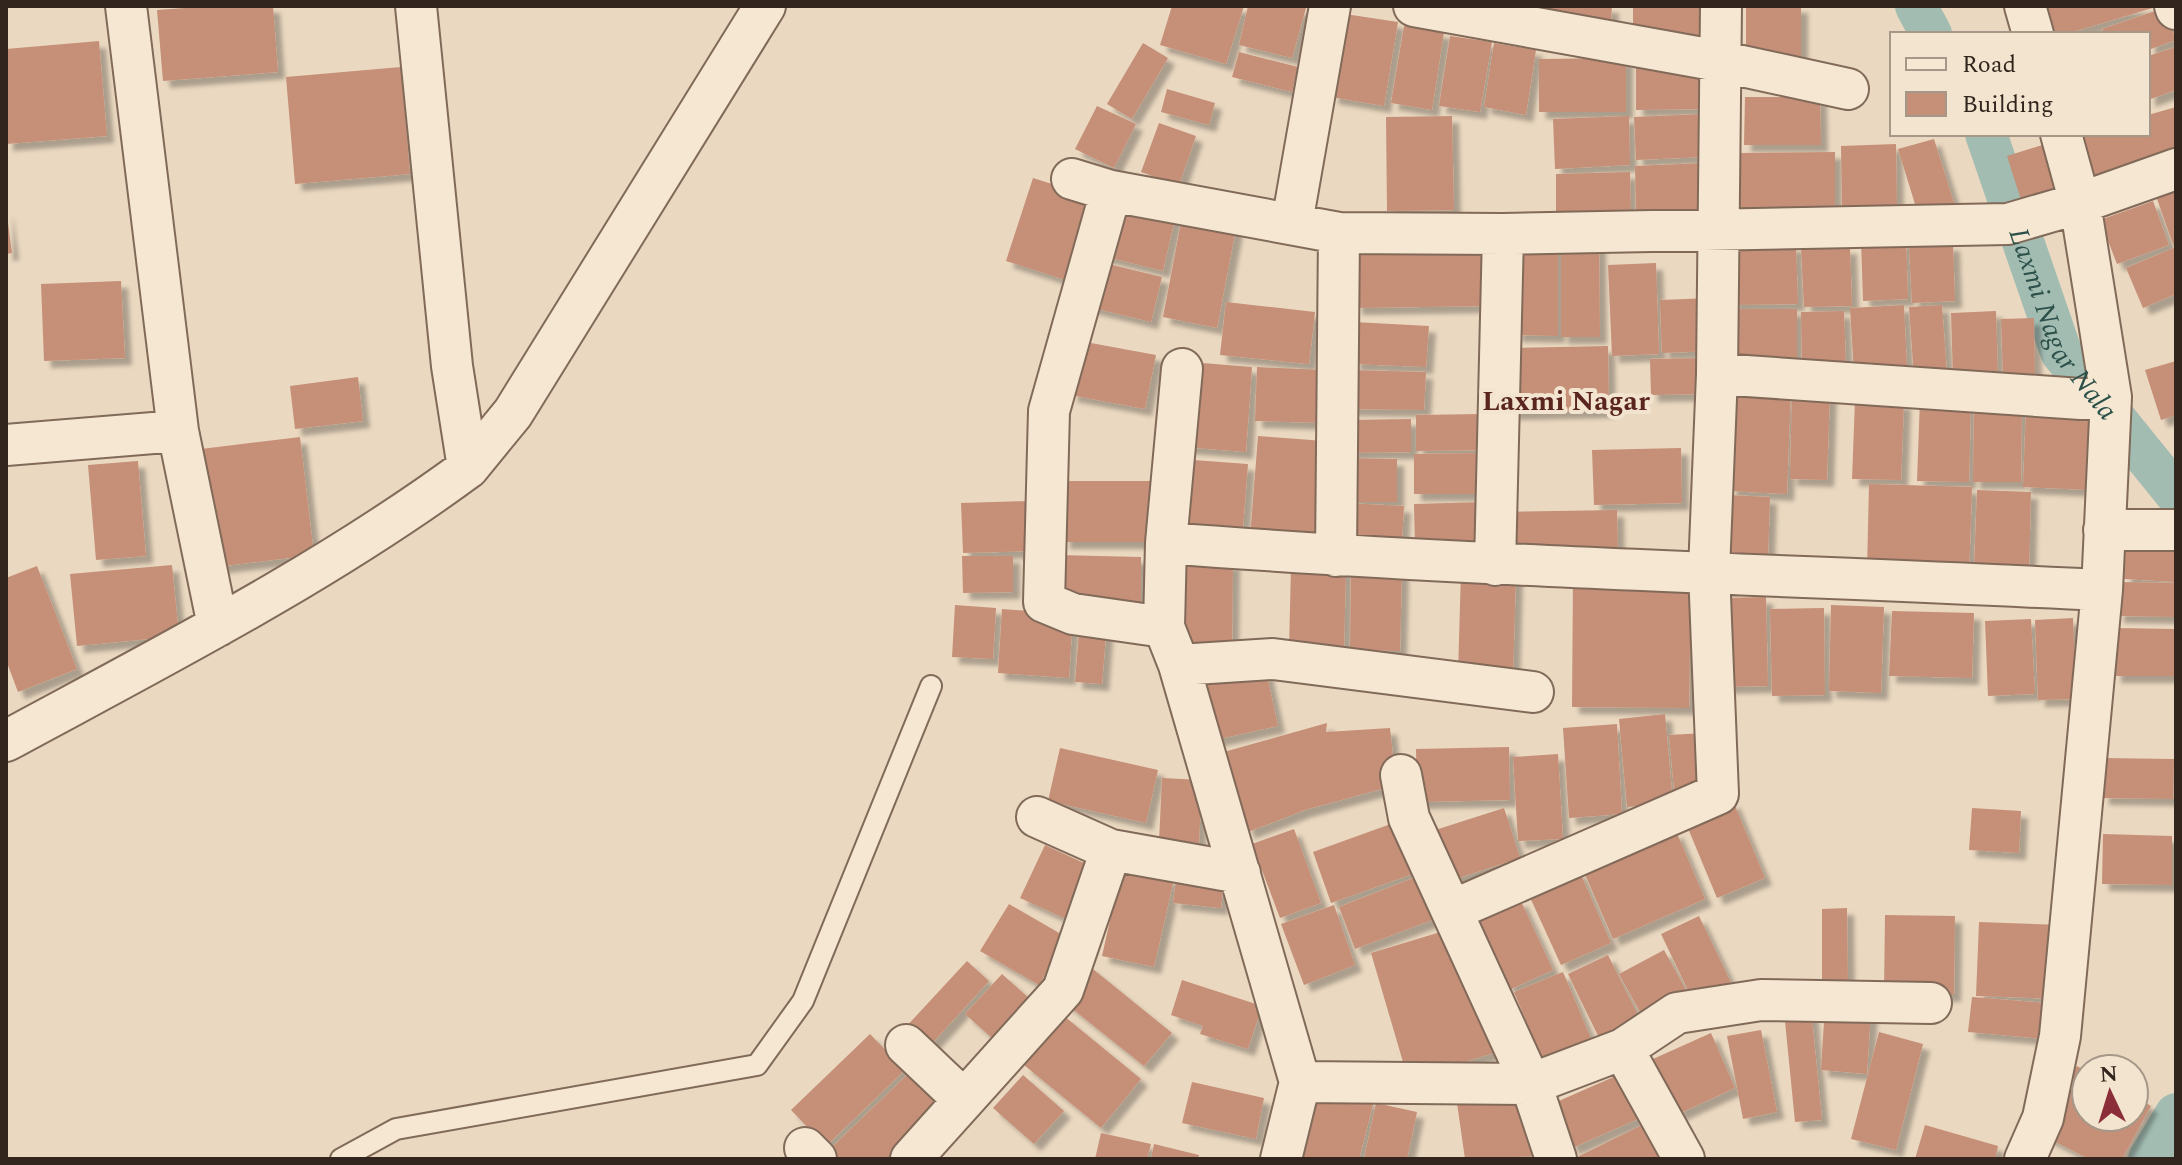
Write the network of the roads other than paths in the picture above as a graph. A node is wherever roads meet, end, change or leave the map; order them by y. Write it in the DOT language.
graph roads {
  1 [pos="126,6"];
  2 [pos="765,6"];
  3 [pos="1330,6"];
  4 [pos="1414,6"];
  5 [pos="1721,6"];
  6 [pos="2025,6"];
  7 [pos="421,11"];
  8 [pos="2032,32"];
  9 [pos="1719,61"];
  10 [pos="1848,89"];
  11 [pos="2062,136"];
  12 [pos="2176,169"];
  13 [pos="1072,179"];
  14 [pos="1111,191"];
  15 [pos="2080,203"];
  16 [pos="1292,223"];
  17 [pos="1717,230"];
  18 [pos="1339,233"];
  19 [pos="1503,234"];
  20 [pos="1182,369"];
  21 [pos="1717,374"];
  22 [pos="2100,408"];
  23 [pos="178,431"];
  24 [pos="6,445"];
  25 [pos="468,468"];
  26 [pos="2104,530"];
  27 [pos="2173,530"];
  28 [pos="1166,543"];
  29 [pos="1336,556"];
  30 [pos="1495,565"];
  31 [pos="1709,571"];
  32 [pos="2102,590"];
  33 [pos="218,626"];
  34 [pos="1164,627"];
  35 [pos="1179,665"];
  36 [pos="931,686"];
  37 [pos="1533,692"];
  38 [pos="6,741"];
  39 [pos="1401,775"];
  40 [pos="1037,817"];
  41 [pos="1111,850"];
  42 [pos="1240,873"];
  43 [pos="1453,910"];
  44 [pos="1931,1003"];
  45 [pos="906,1045"];
  46 [pos="1623,1049"];
  47 [pos="1300,1082"];
  48 [pos="1531,1084"];
  49 [pos="964,1100"];
  50 [pos="341,1159"];
  51 [pos="911,1159"];
  52 [pos="1281,1159"];
  53 [pos="1556,1159"];
  54 [pos="1684,1159"];
  55 [pos="2025,1159"];
  1 -- 23 [label="street"];
  2 -- 25 [label="street"];
  3 -- 16 [label="street"];
  4 -- 9 [label="street"];
  5 -- 9 [label="street"];
  6 -- 8 [label="street"];
  7 -- 25 [label="street"];
  9 -- 10 [label="street"];
  9 -- 17 [label="street"];
  11 -- 15 [label="street"];
  12 -- 15 [label="street"];
  13 -- 14 [label="street"];
  14 -- 16 [label="street"];
  14 -- 34 [label="street"];
  15 -- 17 [label="street"];
  15 -- 22 [label="street"];
  16 -- 18 [label="street"];
  17 -- 19 [label="street"];
  17 -- 21 [label="street"];
  18 -- 19 [label="street"];
  18 -- 29 [label="street"];
  19 -- 30 [label="street"];
  20 -- 28 [label="street"];
  21 -- 22 [label="street"];
  21 -- 31 [label="street"];
  22 -- 26 [label="street"];
  23 -- 24 [label="street"];
  23 -- 33 [label="street"];
  25 -- 33 [label="street"];
  26 -- 27 [label="street"];
  26 -- 32 [label="street"];
  28 -- 29 [label="street"];
  28 -- 34 [label="street"];
  29 -- 30 [label="street"];
  30 -- 31 [label="street"];
  31 -- 32 [label="street"];
  31 -- 43 [label="street"];
  32 -- 55 [label="street"];
  33 -- 38 [label="street"];
  34 -- 35 [label="street"];
  35 -- 37 [label="street"];
  35 -- 42 [label="street"];
  36 -- 50 [label="lane"];
  39 -- 43 [label="street"];
  40 -- 41 [label="street"];
  41 -- 42 [label="street"];
  41 -- 49 [label="street"];
  42 -- 47 [label="street"];
  43 -- 48 [label="street"];
  44 -- 46 [label="street"];
  45 -- 49 [label="street"];
  46 -- 48 [label="street"];
  46 -- 54 [label="street"];
  47 -- 48 [label="street"];
  47 -- 52 [label="street"];
  48 -- 53 [label="street"];
  49 -- 51 [label="street"];
}
